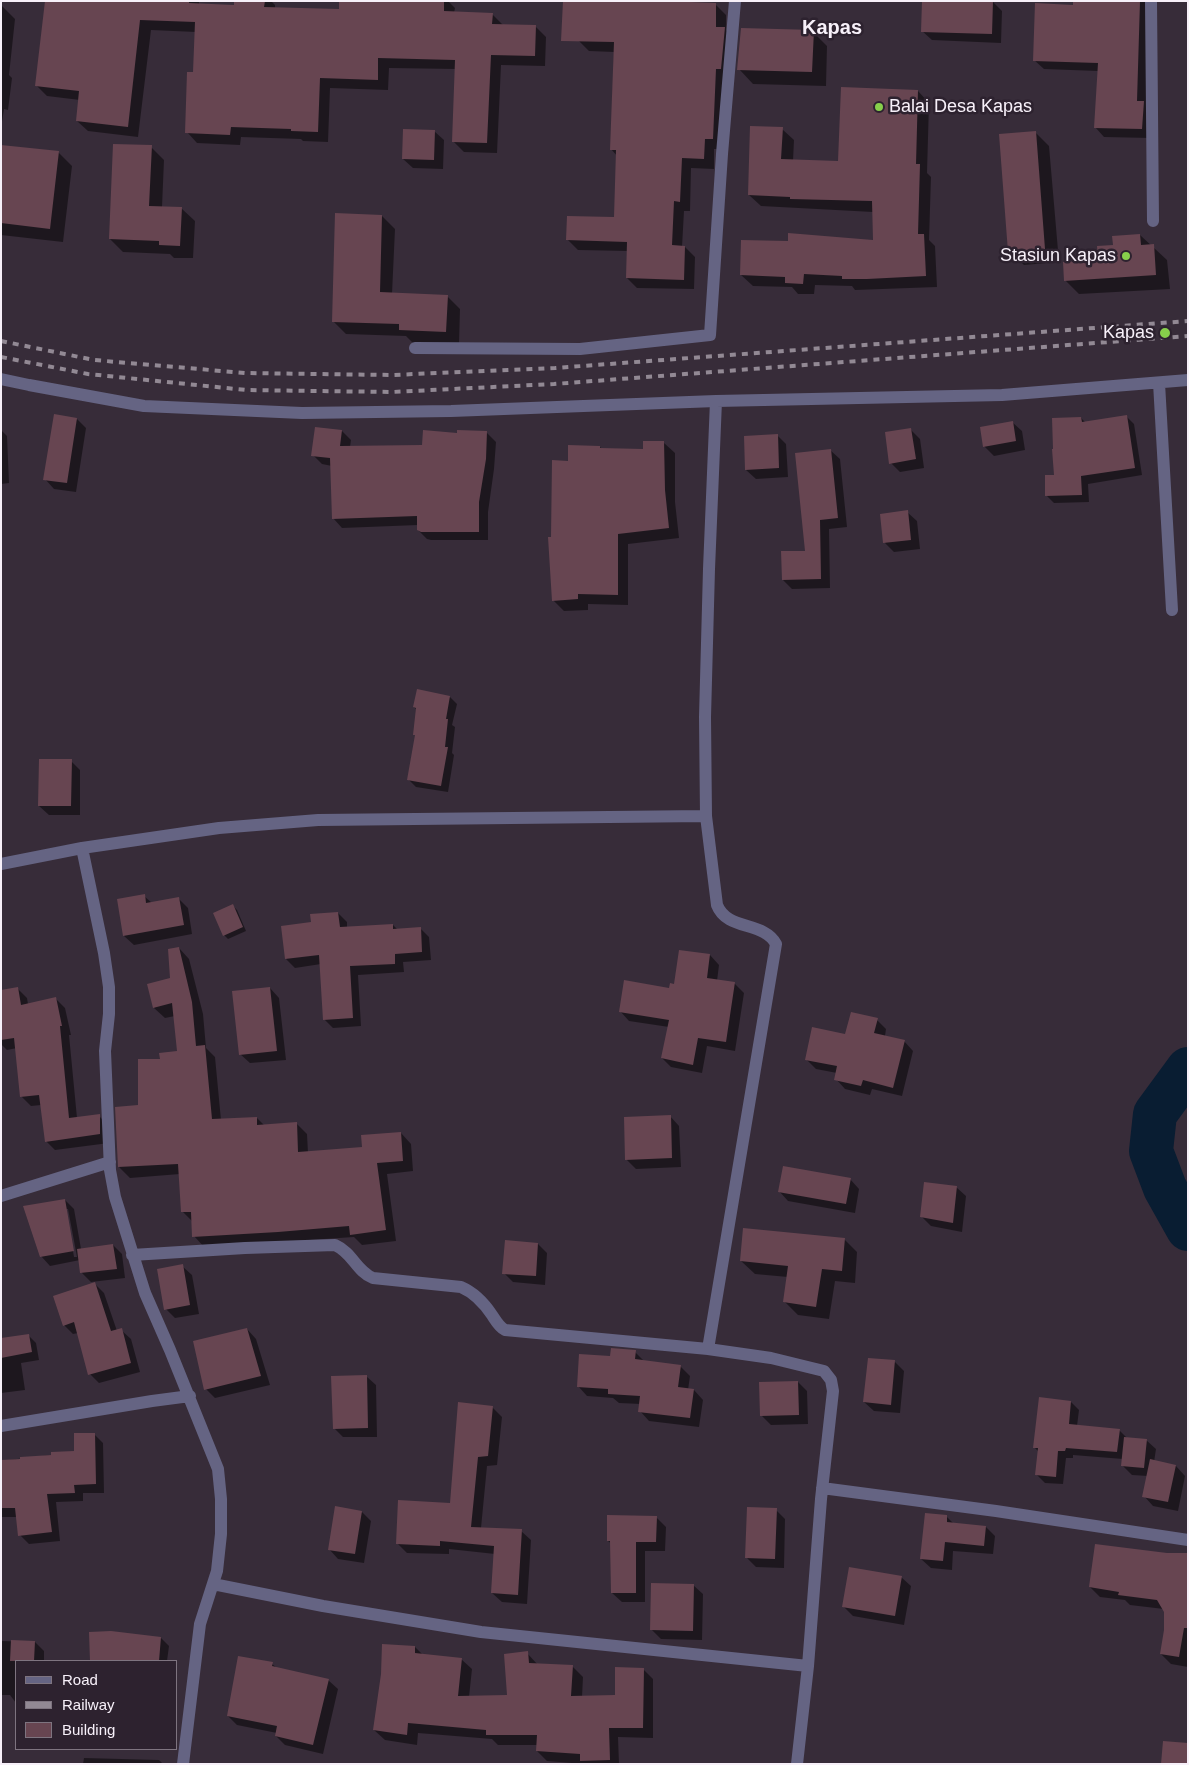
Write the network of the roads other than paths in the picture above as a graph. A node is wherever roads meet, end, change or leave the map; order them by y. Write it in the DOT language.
graph roads {
  1 [pos="735,1"];
  2 [pos="1150,1"];
  3 [pos="1153,221"];
  4 [pos="414,348"];
  5 [pos="1,379"];
  6 [pos="1188,380"];
  7 [pos="1160,383"];
  8 [pos="716,401"];
  9 [pos="1172,610"];
  10 [pos="706,816"];
  11 [pos="82,848"];
  12 [pos="1,864"];
  13 [pos="110,1162"];
  14 [pos="1,1196"];
  15 [pos="132,1255"];
  16 [pos="708,1349"];
  17 [pos="190,1396"];
  18 [pos="1,1426"];
  19 [pos="822,1488"];
  20 [pos="1188,1540"];
  21 [pos="213,1584"];
  22 [pos="808,1666"];
  23 [pos="183,1764"];
  24 [pos="797,1764"];
  1 -- 4 [label="street"];
  2 -- 3 [label="street"];
  5 -- 8 [label="street"];
  6 -- 7 [label="street"];
  7 -- 8 [label="street"];
  7 -- 9 [label="street"];
  8 -- 10 [label="street"];
  10 -- 11 [label="street"];
  10 -- 16 [label="street"];
  11 -- 12 [label="street"];
  11 -- 13 [label="street"];
  13 -- 14 [label="street"];
  13 -- 15 [label="street"];
  15 -- 16 [label="street"];
  15 -- 17 [label="street"];
  16 -- 19 [label="street"];
  17 -- 18 [label="street"];
  17 -- 21 [label="street"];
  19 -- 20 [label="street"];
  19 -- 22 [label="street"];
  21 -- 22 [label="street"];
  21 -- 23 [label="street"];
  22 -- 24 [label="street"];
}
